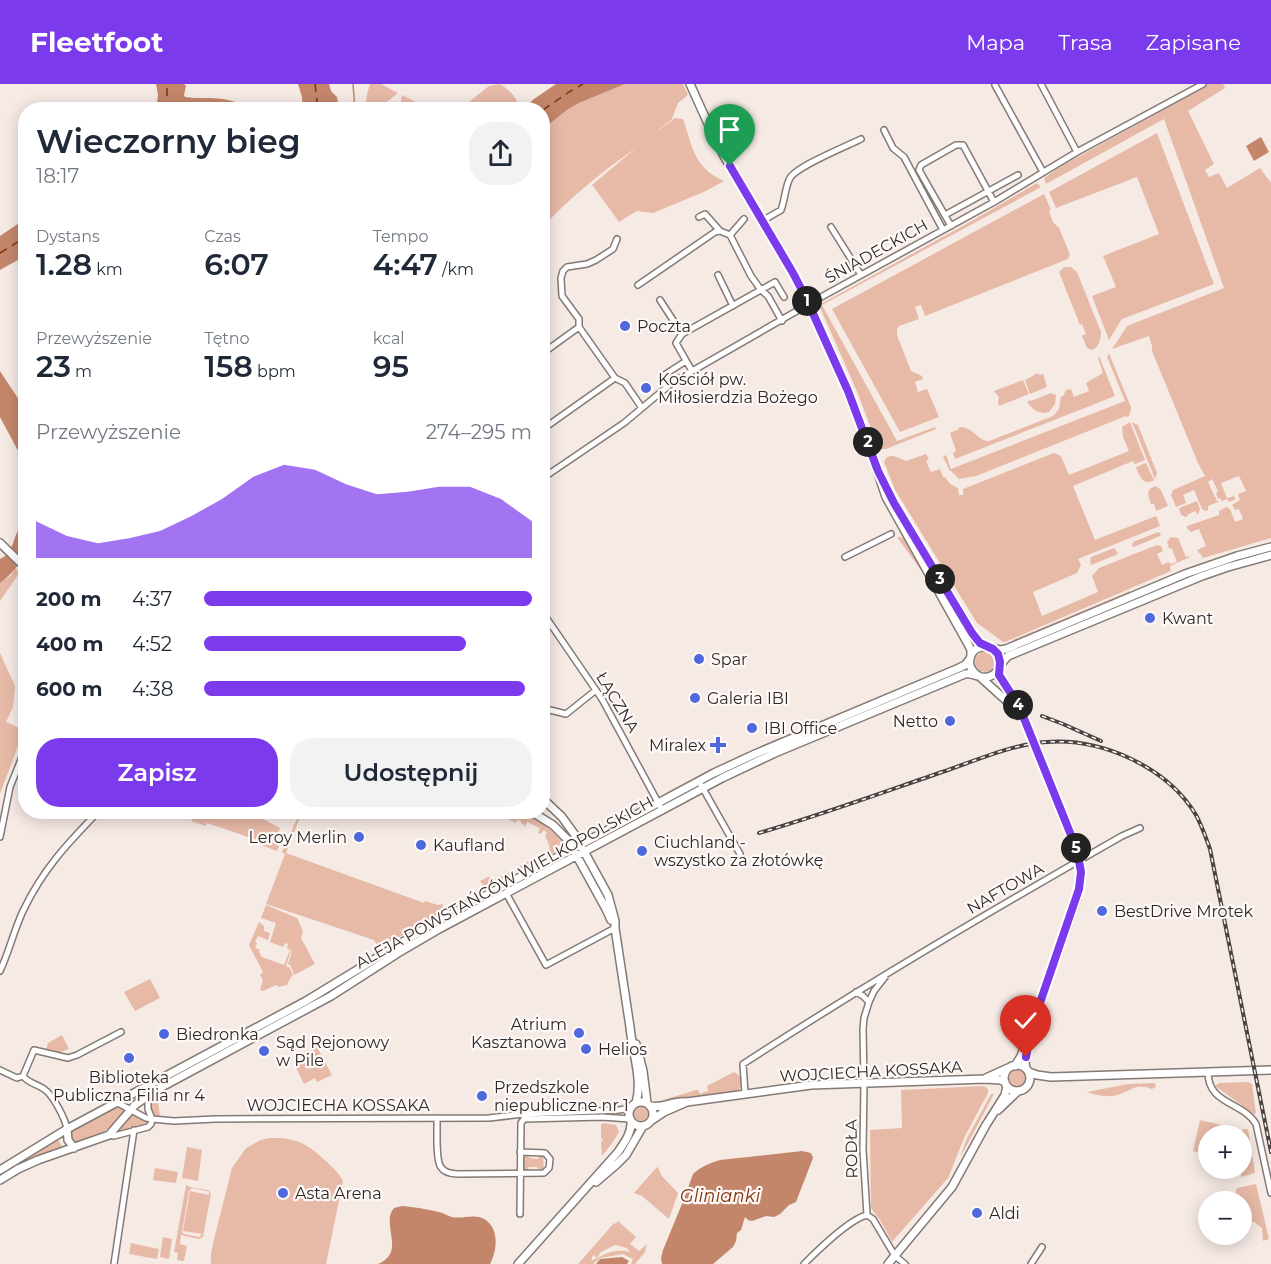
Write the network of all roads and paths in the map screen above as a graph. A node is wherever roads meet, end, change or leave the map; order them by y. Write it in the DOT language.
graph roads {
  1 [pos="690,84"];
  2 [pos="1041,84"];
  3 [pos="1203,84"];
  4 [pos="995,85"];
  5 [pos="884,130"];
  6 [pos="861,139"];
  7 [pos="1077,152"];
  8 [pos="1044,172"];
  9 [pos="1018,175"];
  10 [pos="988,191"];
  11 [pos="994,202"];
  12 [pos="945,215"];
  13 [pos="699,217"];
  14 [pos="744,219"];
  15 [pos="762,221"];
  16 [pos="951,226"];
  17 [pos="831,227"];
  18 [pos="943,230"];
  19 [pos="720,231"];
  20 [pos="730,235"];
  21 [pos="617,239"];
  22 [pos="718,275"];
  23 [pos="861,275"];
  24 [pos="638,285"];
  25 [pos="761,290"];
  26 [pos="784,297"];
  27 [pos="660,300"];
  28 [pos="809,305"];
  29 [pos="733,306"];
  30 [pos="782,321"];
  31 [pos="579,327"];
  32 [pos="682,334"];
  33 [pos="550,348"];
  34 [pos="686,361"];
  35 [pos="692,371"];
  36 [pos="615,378"];
  37 [pos="666,386"];
  38 [pos="642,408"];
  39 [pos="550,424"];
  40 [pos="878,471"];
  41 [pos="550,473"];
  42 [pos="891,534"];
  43 [pos="0,544"];
  44 [pos="1271,547"];
  45 [pos="1271,555"];
  46 [pos="845,557"];
  47 [pos="18,561"];
  48 [pos="550,623"];
  49 [pos="988,647"];
  50 [pos="970,657"];
  51 [pos="999,667"];
  52 [pos="978,676"];
  53 [pos="596,690"];
  54 [pos="550,710"];
  55 [pos="1026,724"];
  56 [pos="18,767"];
  57 [pos="701,784"];
  58 [pos="550,806"];
  59 [pos="660,806"];
  60 [pos="91,819"];
  61 [pos="542,819"];
  62 [pos="1140,828"];
  63 [pos="0,837"];
  64 [pos="579,850"];
  65 [pos="740,854"];
  66 [pos="1079,860"];
  67 [pos="507,893"];
  68 [pos="615,928"];
  69 [pos="0,970"];
  70 [pos="886,975"];
  71 [pos="856,992"];
  72 [pos="869,1002"];
  73 [pos="630,1027"];
  74 [pos="1031,1029"];
  75 [pos="121,1032"];
  76 [pos="1013,1066"];
  77 [pos="0,1070"];
  78 [pos="1027,1070"];
  79 [pos="1271,1070"];
  80 [pos="1208,1072"];
  81 [pos="23,1076"];
  82 [pos="1051,1077"];
  83 [pos="985,1079"];
  84 [pos="864,1082"];
  85 [pos="1006,1084"];
  86 [pos="1029,1084"];
  87 [pos="1018,1091"];
  88 [pos="744,1093"];
  89 [pos="148,1095"];
  90 [pos="116,1102"];
  91 [pos="636,1102"];
  92 [pos="687,1102"];
  93 [pos="649,1105"];
  94 [pos="630,1108"];
  95 [pos="131,1110"];
  96 [pos="992,1116"];
  97 [pos="524,1117"];
  98 [pos="437,1118"];
  99 [pos="152,1119"];
  100 [pos="630,1120"];
  101 [pos="652,1120"];
  102 [pos="643,1126"];
  103 [pos="67,1129"];
  104 [pos="134,1133"];
  105 [pos="109,1135"];
  106 [pos="74,1148"];
  107 [pos="520,1152"];
  108 [pos="0,1170"];
  109 [pos="520,1174"];
  110 [pos="0,1180"];
  111 [pos="582,1193"];
  112 [pos="1271,1193"];
  113 [pos="520,1214"];
  114 [pos="867,1215"];
  115 [pos="1041,1247"];
  116 [pos="895,1256"];
  117 [pos="114,1264"];
  118 [pos="518,1264"];
  119 [pos="804,1264"];
  120 [pos="888,1264"];
  121 [pos="905,1264"];
  122 [pos="1031,1264"];
  1 -- 15 [label="street"];
  2 -- 7 [label="street"];
  3 -- 7 [label="street, ŚNIADECKICH"];
  4 -- 8 [label="street"];
  5 -- 18 [label="street"];
  6 -- 15 [label="street"];
  7 -- 8 [label="street, ŚNIADECKICH"];
  8 -- 11 [label="street, ŚNIADECKICH"];
  9 -- 10 [label="street"];
  10 -- 11 [label="street"];
  10 -- 12 [label="street"];
  10 -- 12 [label="street"];
  11 -- 16 [label="street, ŚNIADECKICH"];
  12 -- 16 [label="street"];
  13 -- 19 [label="street"];
  14 -- 20 [label="street"];
  15 -- 28 [label="street"];
  16 -- 18 [label="street, ŚNIADECKICH"];
  17 -- 23 [label="street"];
  18 -- 23 [label="street, ŚNIADECKICH"];
  19 -- 20 [label="street"];
  19 -- 24 [label="street"];
  20 -- 25 [label="street"];
  21 -- 31 [label="street"];
  22 -- 29 [label="street"];
  23 -- 28 [label="street, ŚNIADECKICH"];
  25 -- 26 [label="street"];
  25 -- 29 [label="street"];
  25 -- 30 [label="street"];
  27 -- 32 [label="street"];
  28 -- 30 [label="street, ŚNIADECKICH"];
  28 -- 40 [label="street"];
  29 -- 32 [label="street"];
  30 -- 35 [label="street, ŚNIADECKICH"];
  31 -- 33 [label="street"];
  31 -- 36 [label="street"];
  32 -- 34 [label="street"];
  34 -- 35 [label="street"];
  34 -- 37 [label="street"];
  35 -- 37 [label="street, ŚNIADECKICH"];
  36 -- 38 [label="street"];
  36 -- 39 [label="street"];
  37 -- 38 [label="street, ŚNIADECKICH"];
  38 -- 41 [label="street, ŚNIADECKICH"];
  40 -- 49 [label="street"];
  40 -- 50 [label="street"];
  42 -- 46 [label="street"];
  43 -- 47 [label="street"];
  44 -- 49 [label="street"];
  45 -- 51 [label="street"];
  48 -- 53 [label="street, ŁĄCZNA"];
  49 -- 50 [label="street"];
  49 -- 51 [label="street"];
  50 -- 52 [label="street"];
  50 -- 57 [label="street, ALEJA POWSTAŃCÓW WIELKOPOLSKICH"];
  51 -- 52 [label="street"];
  51 -- 55 [label="street"];
  52 -- 55 [label="street"];
  52 -- 57 [label="street, ALEJA POWSTAŃCÓW WIELKOPOLSKICH"];
  53 -- 54 [label="street"];
  53 -- 59 [label="street, ŁĄCZNA"];
  55 -- 66 [label="street"];
  56 -- 63 [label="street"];
  57 -- 59 [label="street, ALEJA POWSTAŃCÓW WIELKOPOLSKICH"];
  57 -- 65 [label="street"];
  58 -- 64 [label="street"];
  59 -- 64 [label="street, ALEJA POWSTAŃCÓW WIELKOPOLSKICH"];
  60 -- 69 [label="street"];
  61 -- 64 [label="street"];
  62 -- 66 [label="street, NAFTOWA"];
  64 -- 67 [label="street, ALEJA POWSTAŃCÓW WIELKOPOLSKICH"];
  64 -- 68 [label="street"];
  64 -- 90 [label="street, ALEJA POWSTAŃCÓW WIELKOPOLSKICH"];
  66 -- 70 [label="street, NAFTOWA"];
  66 -- 74 [label="street"];
  67 -- 68 [label="street"];
  67 -- 89 [label="street, ALEJA POWSTAŃCÓW WIELKOPOLSKICH"];
  68 -- 73 [label="street"];
  70 -- 71 [label="street, NAFTOWA"];
  70 -- 72 [label="street, NAFTOWA"];
  71 -- 72 [label="street"];
  71 -- 88 [label="street, NAFTOWA"];
  72 -- 84 [label="street, NAFTOWA"];
  73 -- 91 [label="street"];
  73 -- 93 [label="street"];
  74 -- 76 [label="street"];
  74 -- 78 [label="street"];
  75 -- 81 [label="street"];
  76 -- 78 [label="street"];
  76 -- 83 [label="street, WOJCIECHA KOSSAKA"];
  76 -- 85 [label="street"];
  77 -- 81 [label="street"];
  78 -- 82 [label="street"];
  78 -- 86 [label="street"];
  79 -- 80 [label="street"];
  80 -- 82 [label="street"];
  80 -- 112 [label="street"];
  81 -- 103 [label="street"];
  82 -- 86 [label="street"];
  83 -- 84 [label="street, WOJCIECHA KOSSAKA"];
  83 -- 85 [label="street, WOJCIECHA KOSSAKA"];
  84 -- 88 [label="street, WOJCIECHA KOSSAKA"];
  84 -- 114 [label="street, RODŁA"];
  85 -- 87 [label="street"];
  85 -- 96 [label="street"];
  86 -- 87 [label="street"];
  87 -- 96 [label="street"];
  88 -- 92 [label="street, WOJCIECHA KOSSAKA"];
  89 -- 95 [label="street, ALEJA POWSTAŃCÓW WIELKOPOLSKICH"];
  89 -- 99 [label="street"];
  90 -- 95 [label="street, WOJCIECHA KOSSAKA"];
  90 -- 103 [label="street, ALEJA POWSTAŃCÓW WIELKOPOLSKICH"];
  91 -- 93 [label="street"];
  91 -- 94 [label="street"];
  92 -- 93 [label="street, WOJCIECHA KOSSAKA"];
  92 -- 101 [label="street, WOJCIECHA KOSSAKA"];
  93 -- 101 [label="street"];
  94 -- 97 [label="street, WOJCIECHA KOSSAKA"];
  94 -- 100 [label="street"];
  95 -- 99 [label="street, WOJCIECHA KOSSAKA"];
  95 -- 105 [label="street, ALEJA POWSTAŃCÓW WIELKOPOLSKICH"];
  96 -- 116 [label="street"];
  97 -- 98 [label="street, WOJCIECHA KOSSAKA"];
  97 -- 100 [label="street, WOJCIECHA KOSSAKA"];
  97 -- 107 [label="street"];
  98 -- 99 [label="street, WOJCIECHA KOSSAKA"];
  98 -- 109 [label="street"];
  99 -- 104 [label="street"];
  100 -- 102 [label="street"];
  100 -- 111 [label="street"];
  101 -- 102 [label="street"];
  102 -- 111 [label="street"];
  103 -- 106 [label="street"];
  103 -- 108 [label="street, ALEJA POWSTAŃCÓW WIELKOPOLSKICH"];
  104 -- 105 [label="street"];
  104 -- 117 [label="street"];
  105 -- 106 [label="street, ALEJA POWSTAŃCÓW WIELKOPOLSKICH"];
  106 -- 110 [label="street, ALEJA POWSTAŃCÓW WIELKOPOLSKICH"];
  107 -- 109 [label="street"];
  107 -- 109 [label="street"];
  109 -- 113 [label="street"];
  111 -- 118 [label="street"];
  114 -- 116 [label="street"];
  114 -- 119 [label="street"];
  115 -- 122 [label="street"];
  116 -- 120 [label="street"];
  116 -- 121 [label="street"];
}
